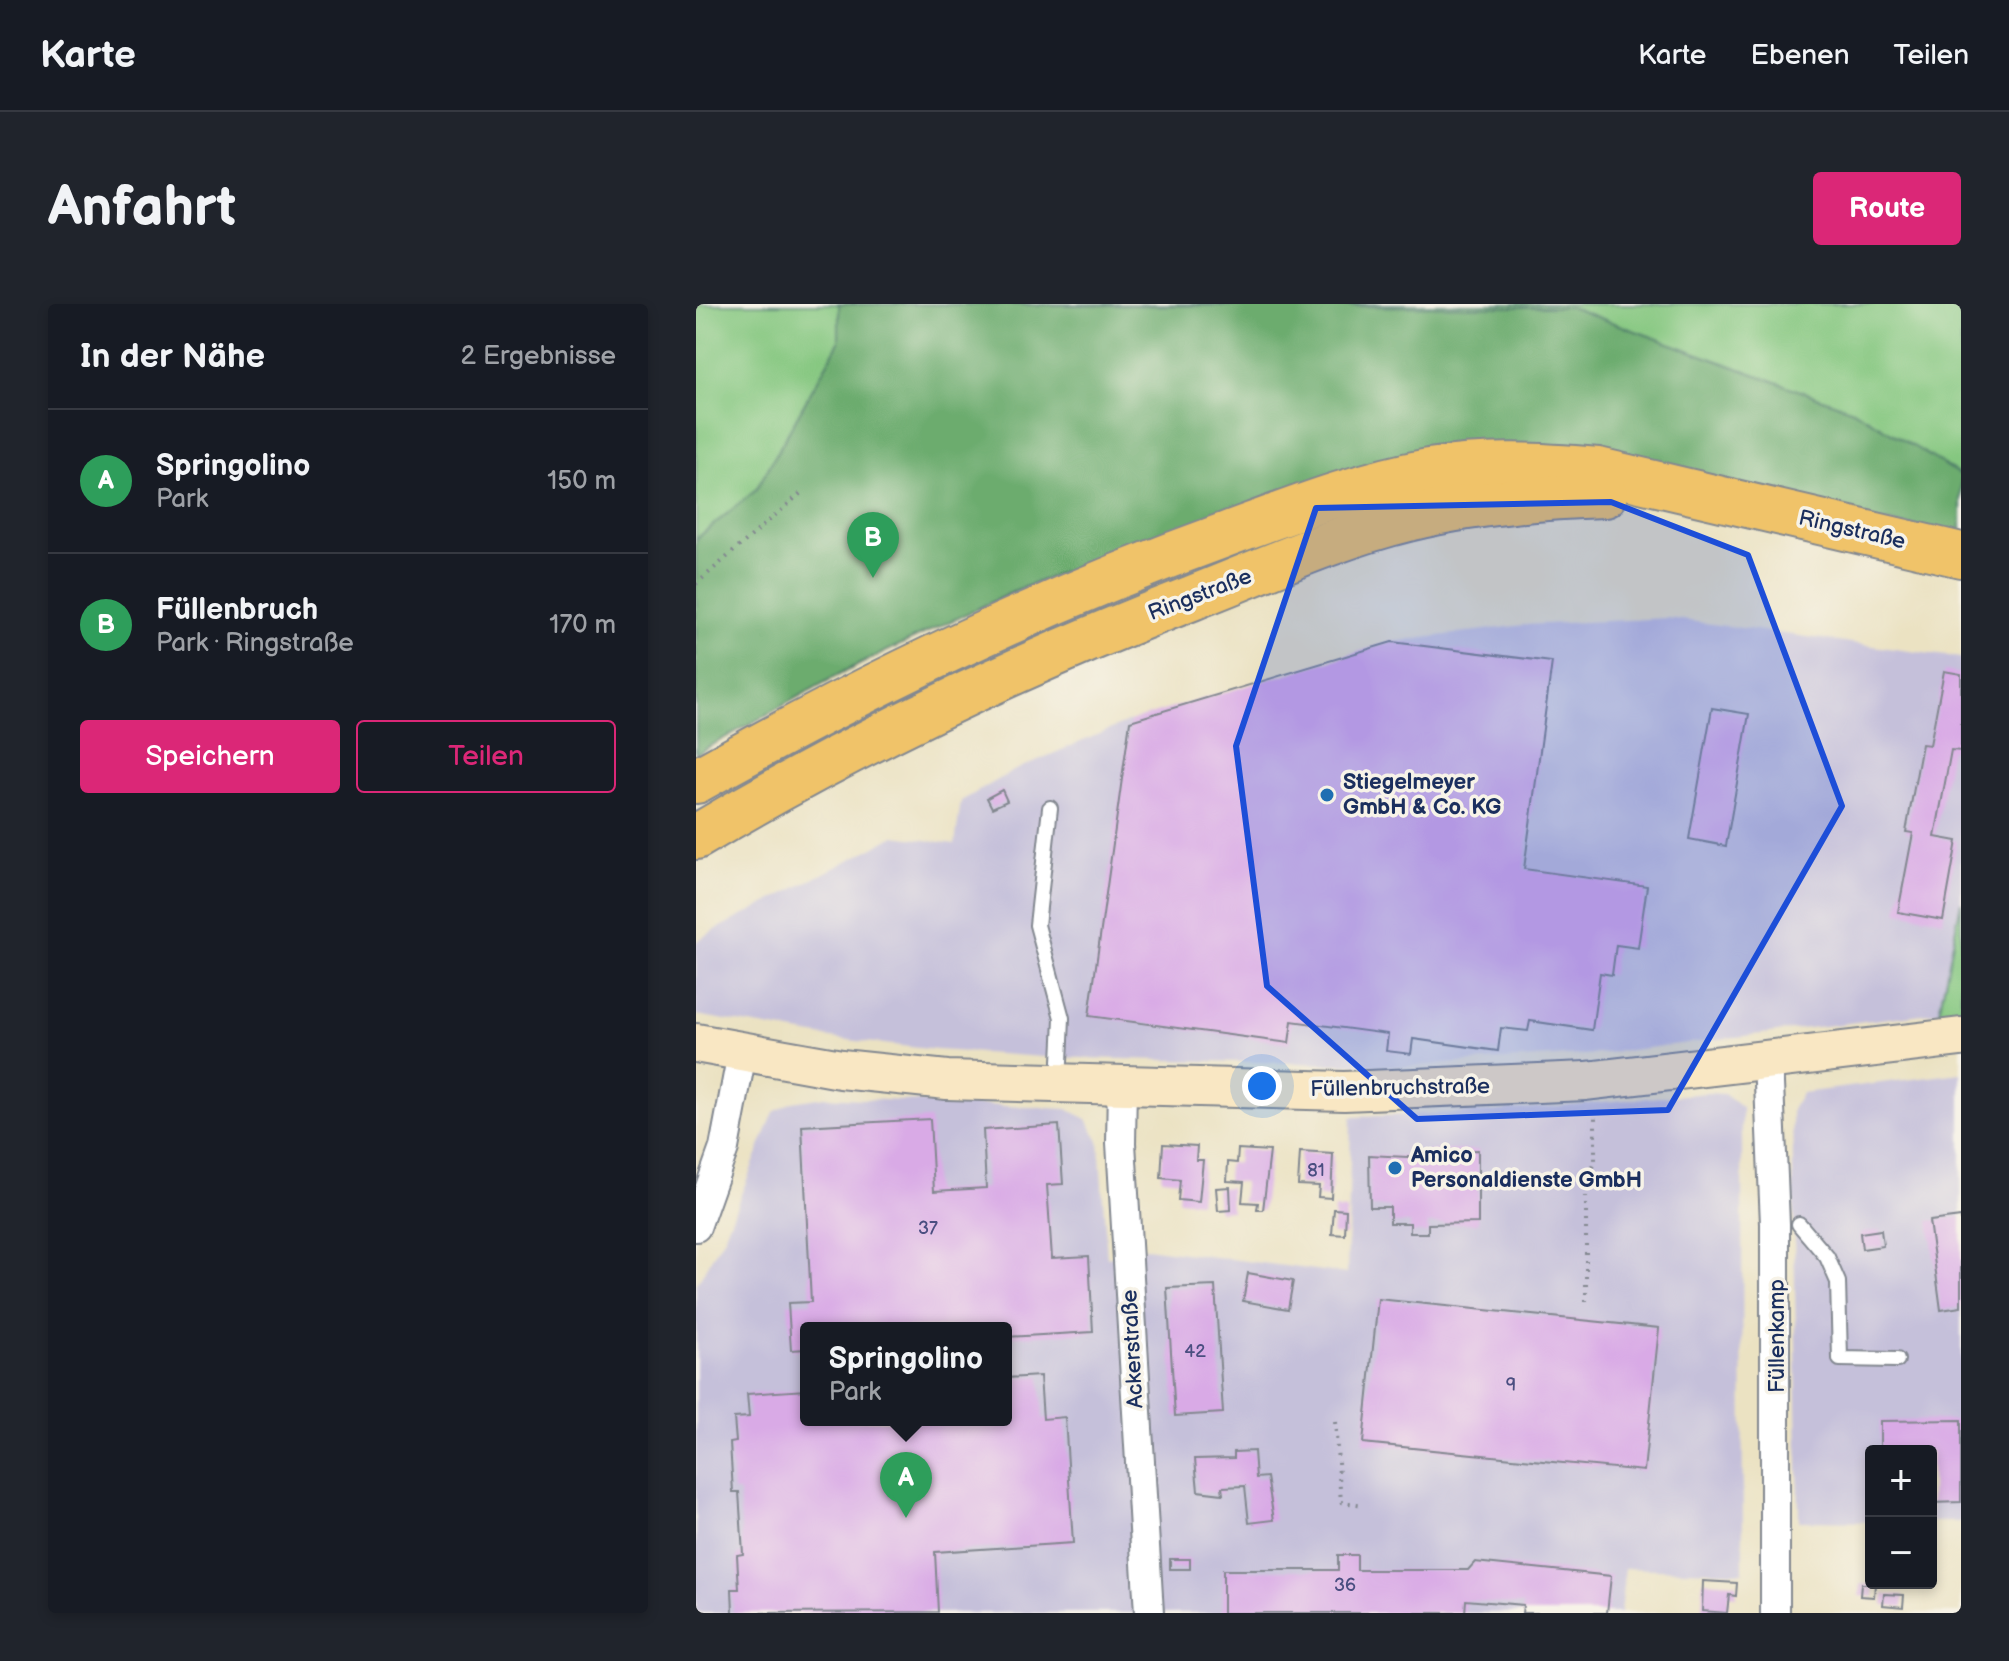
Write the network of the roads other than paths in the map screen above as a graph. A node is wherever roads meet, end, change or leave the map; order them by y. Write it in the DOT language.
graph roads {
  1 [pos="1743,505"];
  2 [pos="1961,555"];
  3 [pos="696,781"];
  4 [pos="1050,808"];
  5 [pos="696,837"];
  6 [pos="1961,1037"];
  7 [pos="696,1043"];
  8 [pos="742,1053"];
  9 [pos="1768,1060"];
  10 [pos="1059,1084"];
  11 [pos="1122,1085"];
  12 [pos="1799,1224"];
  13 [pos="696,1227"];
  14 [pos="1897,1360"];
  15 [pos="1149,1613"];
  16 [pos="1775,1613"];
  1 -- 2 [label="highway, Ringstraße"];
  1 -- 3 [label="highway, Ringstraße"];
  1 -- 5 [label="highway, Ringstraße"];
  4 -- 10 [label="lane"];
  6 -- 9 [label="street, Füllenbruchstraße"];
  7 -- 8 [label="street, Füllenbruchstraße"];
  8 -- 10 [label="street, Füllenbruchstraße"];
  8 -- 13 [label="street"];
  9 -- 11 [label="street, Füllenbruchstraße"];
  9 -- 16 [label="street, Füllenkamp"];
  10 -- 11 [label="street, Füllenbruchstraße"];
  11 -- 15 [label="street, Ackerstraße"];
  12 -- 14 [label="lane"];
}
